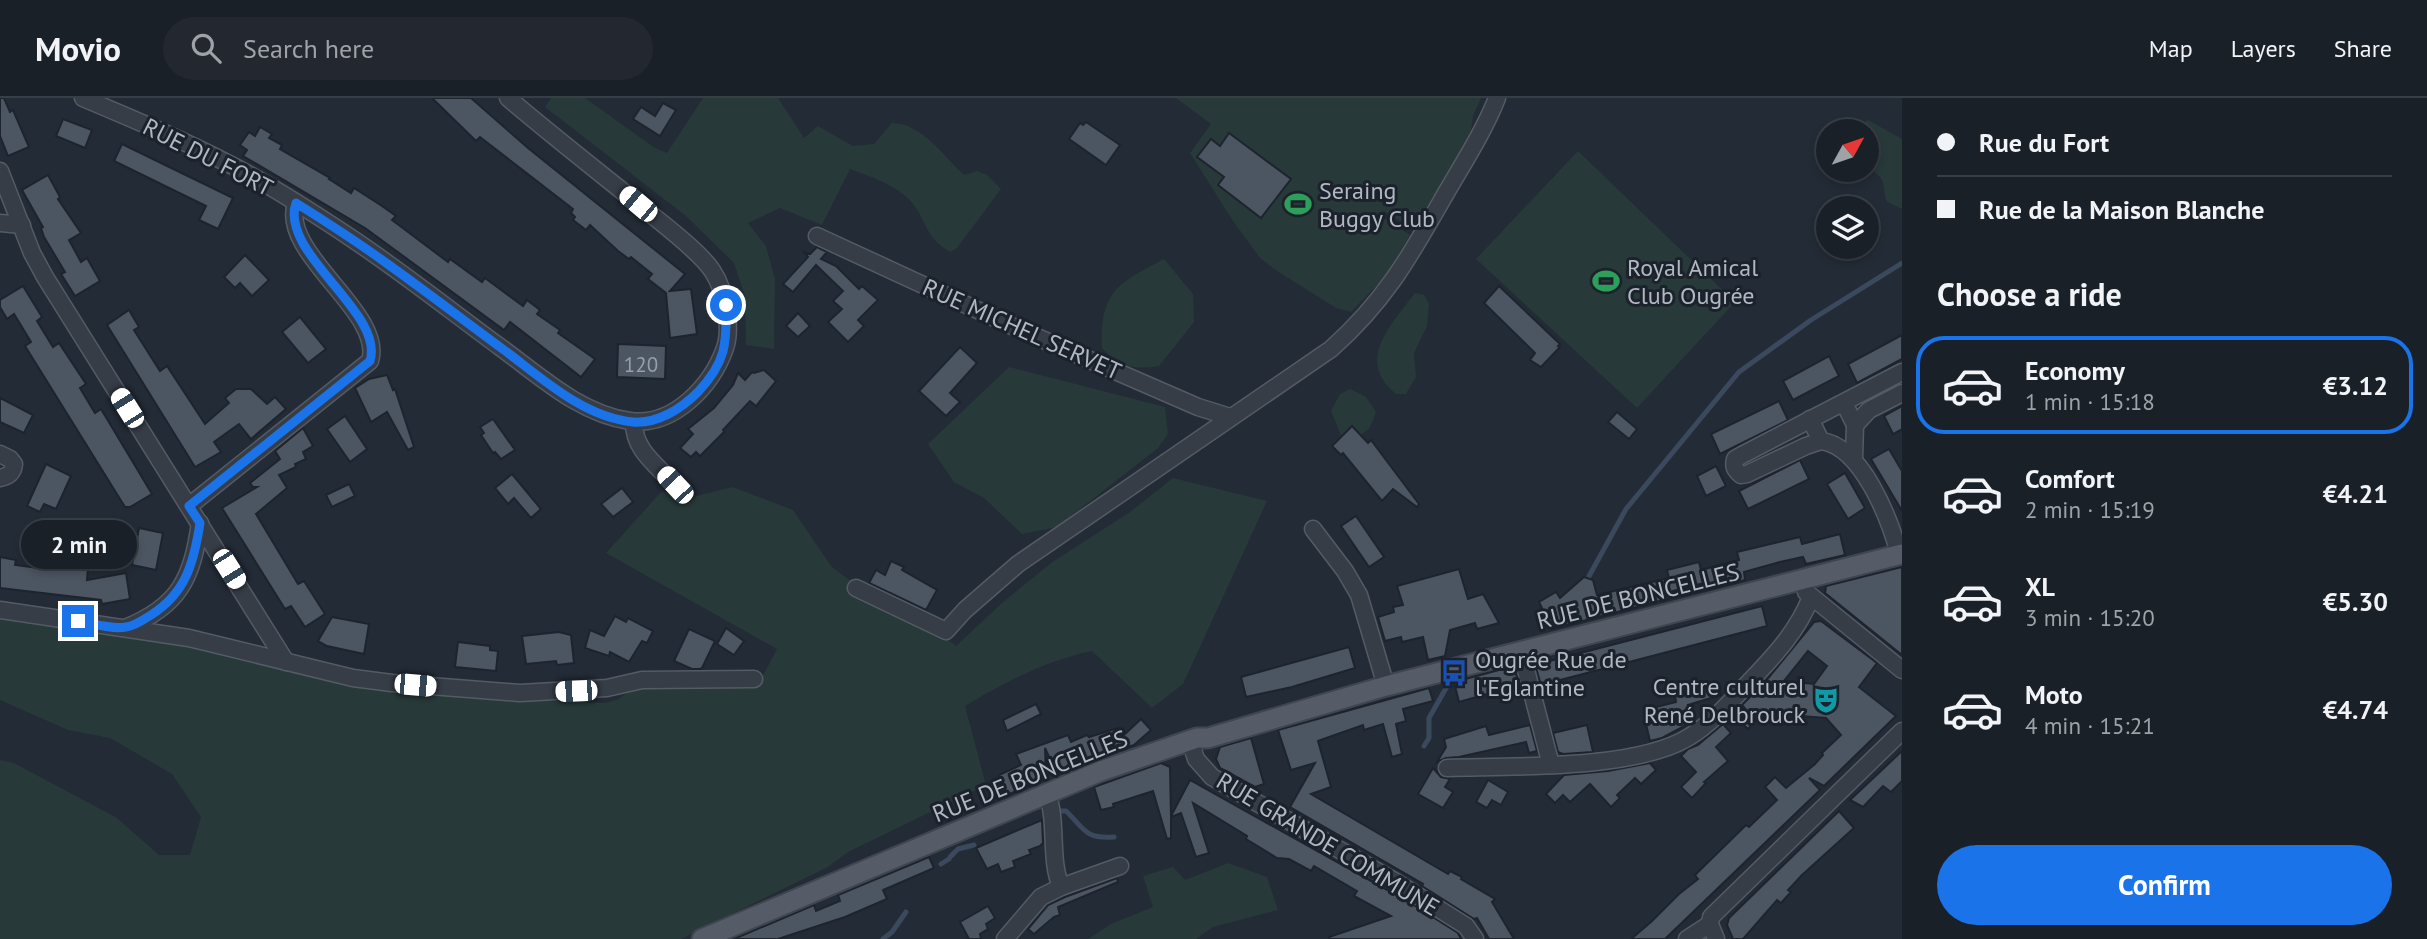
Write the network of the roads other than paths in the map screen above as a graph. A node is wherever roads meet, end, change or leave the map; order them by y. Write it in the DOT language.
graph roads {
  1 [pos="83,98"];
  2 [pos="508,98"];
  3 [pos="1497,98"];
  4 [pos="0,172"];
  5 [pos="296,203"];
  6 [pos="0,223"];
  7 [pos="22,225"];
  8 [pos="817,236"];
  9 [pos="1902,372"];
  10 [pos="1902,393"];
  11 [pos="1844,403"];
  12 [pos="1230,417"];
  13 [pos="1810,419"];
  14 [pos="634,422"];
  15 [pos="1855,425"];
  16 [pos="1821,441"];
  17 [pos="0,454"];
  18 [pos="1854,458"];
  19 [pos="0,478"];
  20 [pos="675,485"];
  21 [pos="189,506"];
  22 [pos="200,523"];
  23 [pos="1313,529"];
  24 [pos="1900,554"];
  25 [pos="1794,581"];
  26 [pos="856,588"];
  27 [pos="1811,597"];
  28 [pos="0,610"];
  29 [pos="125,628"];
  30 [pos="1521,651"];
  31 [pos="286,662"];
  32 [pos="1902,670"];
  33 [pos="754,679"];
  34 [pos="1386,687"];
  35 [pos="1902,731"];
  36 [pos="1190,740"];
  37 [pos="1551,765"];
  38 [pos="1447,768"];
  39 [pos="1047,793"];
  40 [pos="1120,866"];
  41 [pos="1061,887"];
  42 [pos="1712,927"];
  43 [pos="729,934"];
  44 [pos="702,939"];
  45 [pos="1004,939"];
  46 [pos="1475,939"];
  47 [pos="1687,939"];
  1 -- 5 [label="street, RUE DU FORT"];
  2 -- 14 [label="street, RUE DU FORT"];
  3 -- 12 [label="street"];
  4 -- 7 [label="street"];
  5 -- 14 [label="street, RUE DU FORT"];
  5 -- 21 [label="street"];
  6 -- 7 [label="street"];
  7 -- 21 [label="street"];
  8 -- 12 [label="street, RUE MICHEL SERVET"];
  9 -- 11 [label="street"];
  10 -- 15 [label="street"];
  11 -- 13 [label="street"];
  11 -- 15 [label="street"];
  12 -- 26 [label="street"];
  13 -- 16 [label="street"];
  13 -- 16 [label="street"];
  14 -- 20 [label="street"];
  15 -- 18 [label="street"];
  16 -- 18 [label="street"];
  17 -- 19 [label="street"];
  18 -- 24 [label="street"];
  21 -- 22 [label="street"];
  22 -- 29 [label="street"];
  22 -- 31 [label="street"];
  23 -- 34 [label="street"];
  24 -- 25 [label="main road, RUE DE BONCELLES"];
  25 -- 27 [label="street"];
  25 -- 30 [label="main road, RUE DE BONCELLES"];
  27 -- 32 [label="street"];
  27 -- 37 [label="street"];
  28 -- 29 [label="street"];
  29 -- 31 [label="street"];
  30 -- 34 [label="main road, RUE DE BONCELLES"];
  30 -- 37 [label="street"];
  31 -- 33 [label="street"];
  34 -- 36 [label="main road, RUE DE BONCELLES"];
  35 -- 42 [label="street"];
  36 -- 39 [label="main road, RUE DE BONCELLES"];
  36 -- 46 [label="street, RUE GRANDE COMMUNE"];
  37 -- 38 [label="street"];
  39 -- 41 [label="street"];
  39 -- 43 [label="main road, RUE DE BONCELLES"];
  40 -- 41 [label="street"];
  41 -- 45 [label="street"];
  42 -- 47 [label="street"];
  43 -- 44 [label="main road, RUE DE BONCELLES"];
}
